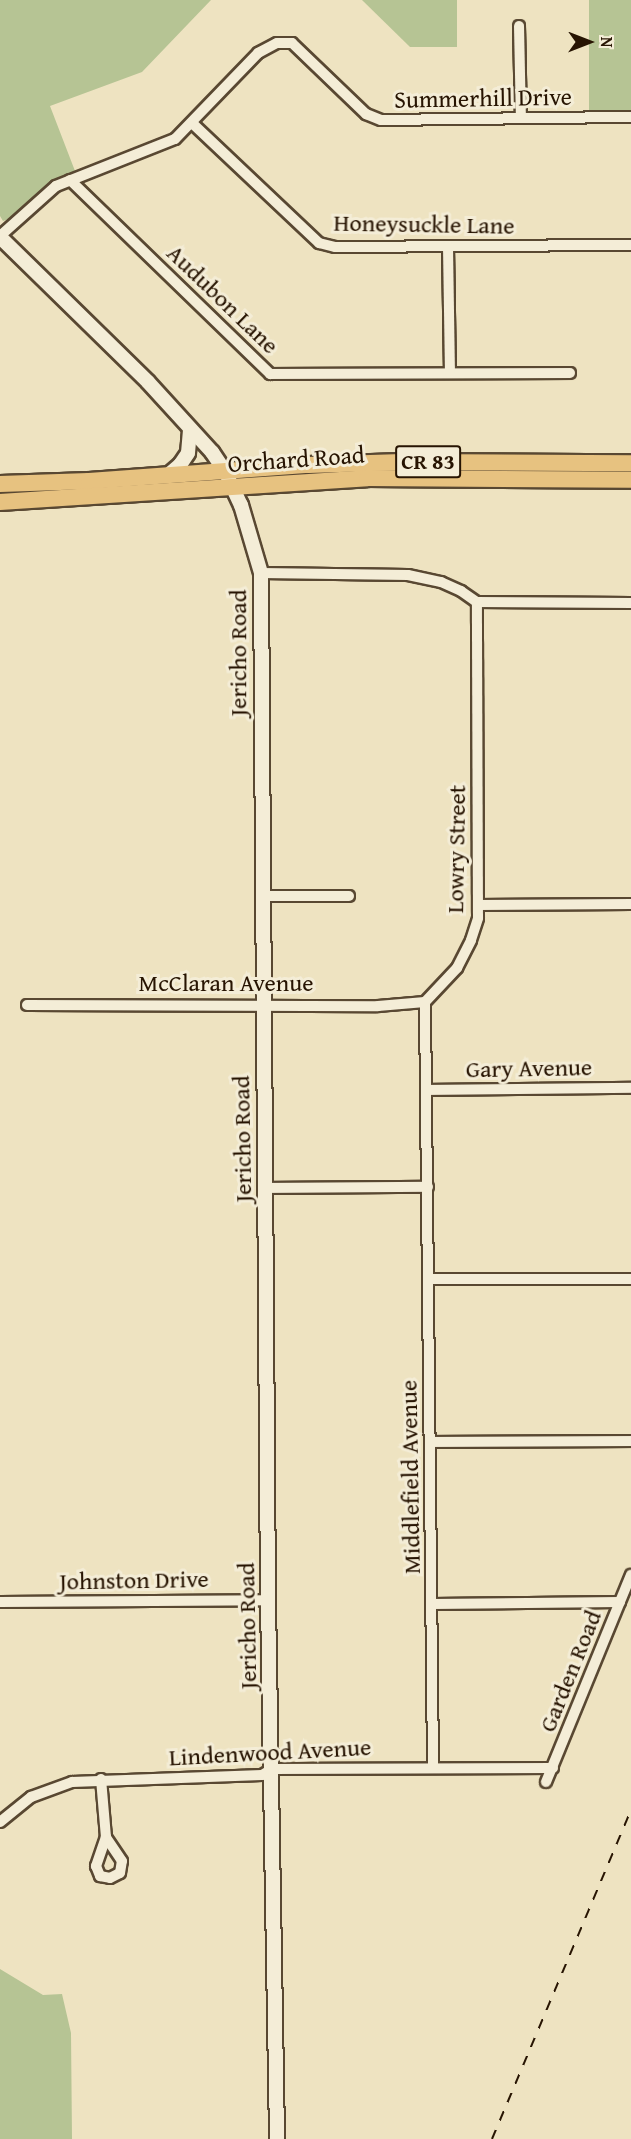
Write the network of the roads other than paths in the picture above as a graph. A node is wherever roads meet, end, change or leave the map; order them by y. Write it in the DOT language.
graph roads {
  1 [pos="519,26"];
  2 [pos="631,117"];
  3 [pos="520,118"];
  4 [pos="192,123"];
  5 [pos="70,180"];
  6 [pos="0,236"];
  7 [pos="631,245"];
  8 [pos="448,247"];
  9 [pos="450,373"];
  10 [pos="570,373"];
  11 [pos="190,429"];
  12 [pos="631,463"];
  13 [pos="225,471"];
  14 [pos="168,475"];
  15 [pos="631,480"];
  16 [pos="0,484"];
  17 [pos="233,487"];
  18 [pos="0,502"];
  19 [pos="261,573"];
  20 [pos="477,602"];
  21 [pos="631,603"];
  22 [pos="261,896"];
  23 [pos="349,896"];
  24 [pos="631,904"];
  25 [pos="478,905"];
  26 [pos="425,1002"];
  27 [pos="263,1004"];
  28 [pos="27,1005"];
  29 [pos="631,1088"];
  30 [pos="428,1090"];
  31 [pos="428,1187"];
  32 [pos="265,1188"];
  33 [pos="430,1279"];
  34 [pos="631,1279"];
  35 [pos="631,1441"];
  36 [pos="431,1442"];
  37 [pos="631,1575"];
  38 [pos="268,1600"];
  39 [pos="0,1602"];
  40 [pos="620,1602"];
  41 [pos="433,1604"];
  42 [pos="433,1767"];
  43 [pos="553,1768"];
  44 [pos="272,1769"];
  45 [pos="101,1779"];
  46 [pos="546,1782"];
  47 [pos="0,1822"];
  48 [pos="106,1837"];
  49 [pos="277,2139"];
  1 -- 3 [label="street"];
  2 -- 3 [label="street, Summerhill Drive"];
  3 -- 4 [label="street, Summerhill Drive"];
  4 -- 5 [label="street, Summerhill Drive"];
  4 -- 8 [label="street, Honeysuckle Lane"];
  5 -- 6 [label="street, Summerhill Drive"];
  5 -- 9 [label="street, Audubon Lane"];
  6 -- 11 [label="main road, Jericho Road"];
  7 -- 8 [label="street, Honeysuckle Lane"];
  8 -- 9 [label="street"];
  9 -- 10 [label="street, Audubon Lane"];
  11 -- 13 [label="main road, Jericho Road"];
  11 -- 14 [label="main road"];
  12 -- 13 [label="main road, Orchard Road / CR 83"];
  13 -- 14 [label="main road, Orchard Road / CR 83"];
  13 -- 17 [label="main road, Jericho Road"];
  14 -- 16 [label="main road, Orchard Road / CR 83"];
  15 -- 17 [label="main road, Orchard Road / CR 83"];
  17 -- 18 [label="main road, Orchard Road / CR 83"];
  17 -- 19 [label="main road, Jericho Road"];
  19 -- 20 [label="street"];
  19 -- 22 [label="main road, Jericho Road"];
  20 -- 21 [label="street"];
  20 -- 25 [label="street, Lowry Street"];
  22 -- 23 [label="street"];
  22 -- 27 [label="main road, Jericho Road"];
  24 -- 25 [label="street"];
  25 -- 26 [label="street, Lowry Street"];
  26 -- 27 [label="street, McClaran Avenue"];
  26 -- 30 [label="street"];
  27 -- 28 [label="street, McClaran Avenue"];
  27 -- 32 [label="main road, Jericho Road"];
  29 -- 30 [label="street, Gary Avenue"];
  30 -- 31 [label="street"];
  31 -- 32 [label="street"];
  31 -- 33 [label="street, Middlefield Avenue"];
  32 -- 38 [label="main road, Jericho Road"];
  33 -- 34 [label="street"];
  33 -- 36 [label="street, Middlefield Avenue"];
  35 -- 36 [label="street"];
  36 -- 41 [label="street, Middlefield Avenue"];
  37 -- 40 [label="street, Garden Road"];
  38 -- 39 [label="street, Johnston Drive"];
  38 -- 44 [label="main road, Jericho Road"];
  40 -- 41 [label="street"];
  40 -- 43 [label="street, Garden Road"];
  41 -- 42 [label="street, Middlefield Avenue"];
  42 -- 43 [label="street, Lindenwood Avenue"];
  42 -- 44 [label="street, Lindenwood Avenue"];
  43 -- 46 [label="street, Garden Road"];
  44 -- 45 [label="street, Lindenwood Avenue"];
  44 -- 49 [label="main road, Jericho Road"];
  45 -- 47 [label="street, Lindenwood Avenue"];
  45 -- 48 [label="street"];
}
